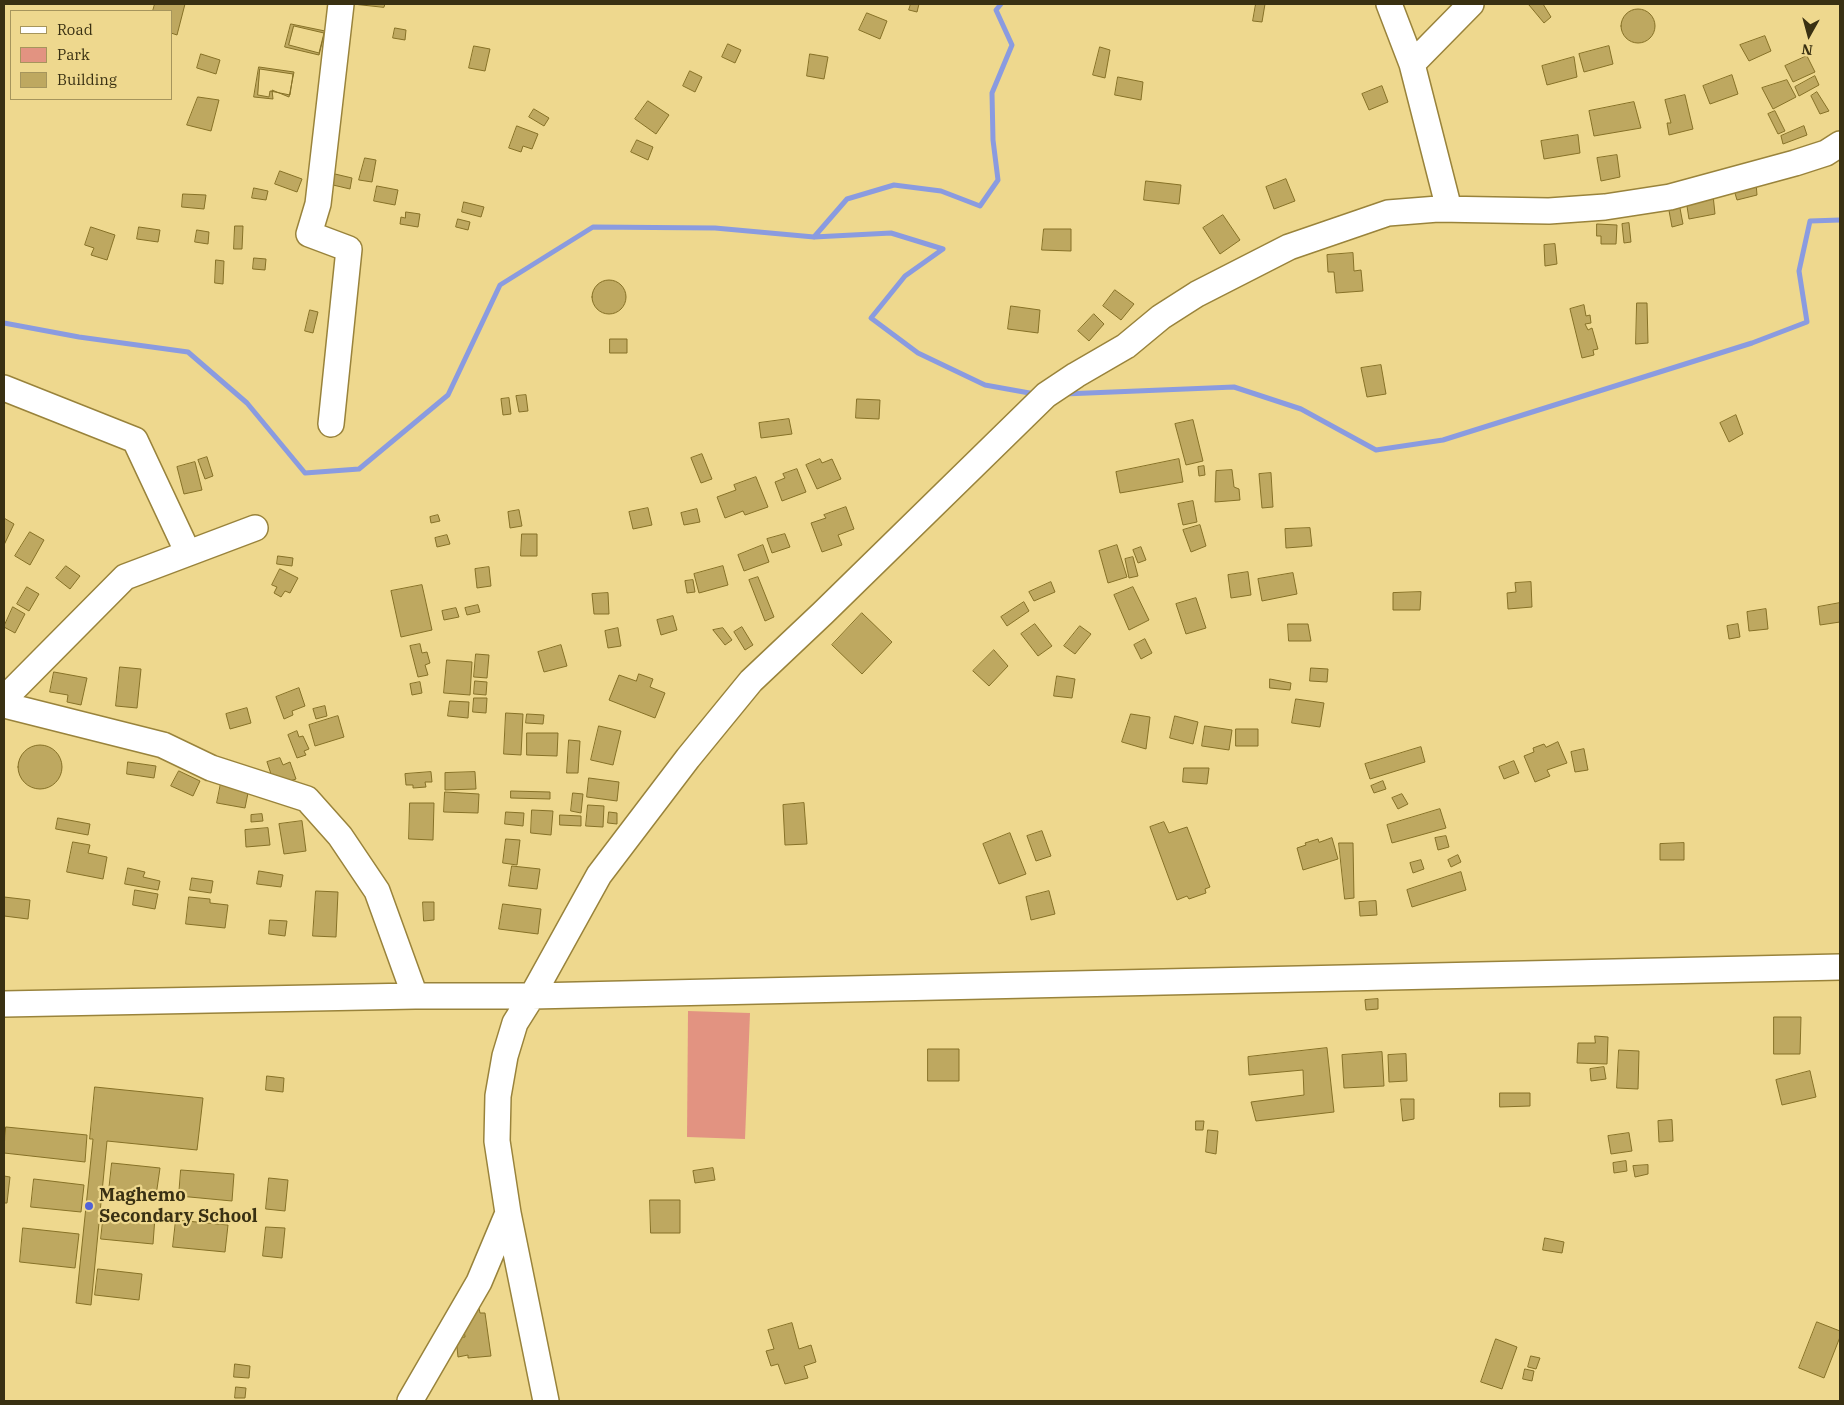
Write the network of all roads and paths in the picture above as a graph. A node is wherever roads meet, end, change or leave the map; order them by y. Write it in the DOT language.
graph roads {
  1 [pos="341,4"];
  2 [pos="1389,4"];
  3 [pos="1471,4"];
  4 [pos="1412,64"];
  5 [pos="1840,144"];
  6 [pos="1449,210"];
  7 [pos="4,388"];
  8 [pos="331,424"];
  9 [pos="255,528"];
  10 [pos="188,553"];
  11 [pos="4,699"];
  12 [pos="4,705"];
  13 [pos="1840,967"];
  14 [pos="415,996"];
  15 [pos="532,996"];
  16 [pos="4,1004"];
  17 [pos="508,1213"];
  18 [pos="410,1401"];
  19 [pos="546,1401"];
  1 -- 8 [label="street"];
  2 -- 4 [label="street"];
  3 -- 4 [label="street"];
  4 -- 6 [label="street"];
  5 -- 6 [label="street"];
  6 -- 15 [label="street"];
  7 -- 10 [label="street"];
  9 -- 10 [label="street"];
  10 -- 11 [label="street"];
  12 -- 14 [label="street"];
  13 -- 15 [label="street"];
  14 -- 15 [label="street"];
  14 -- 16 [label="street"];
  15 -- 17 [label="street"];
  17 -- 18 [label="street"];
  17 -- 19 [label="street"];
}
